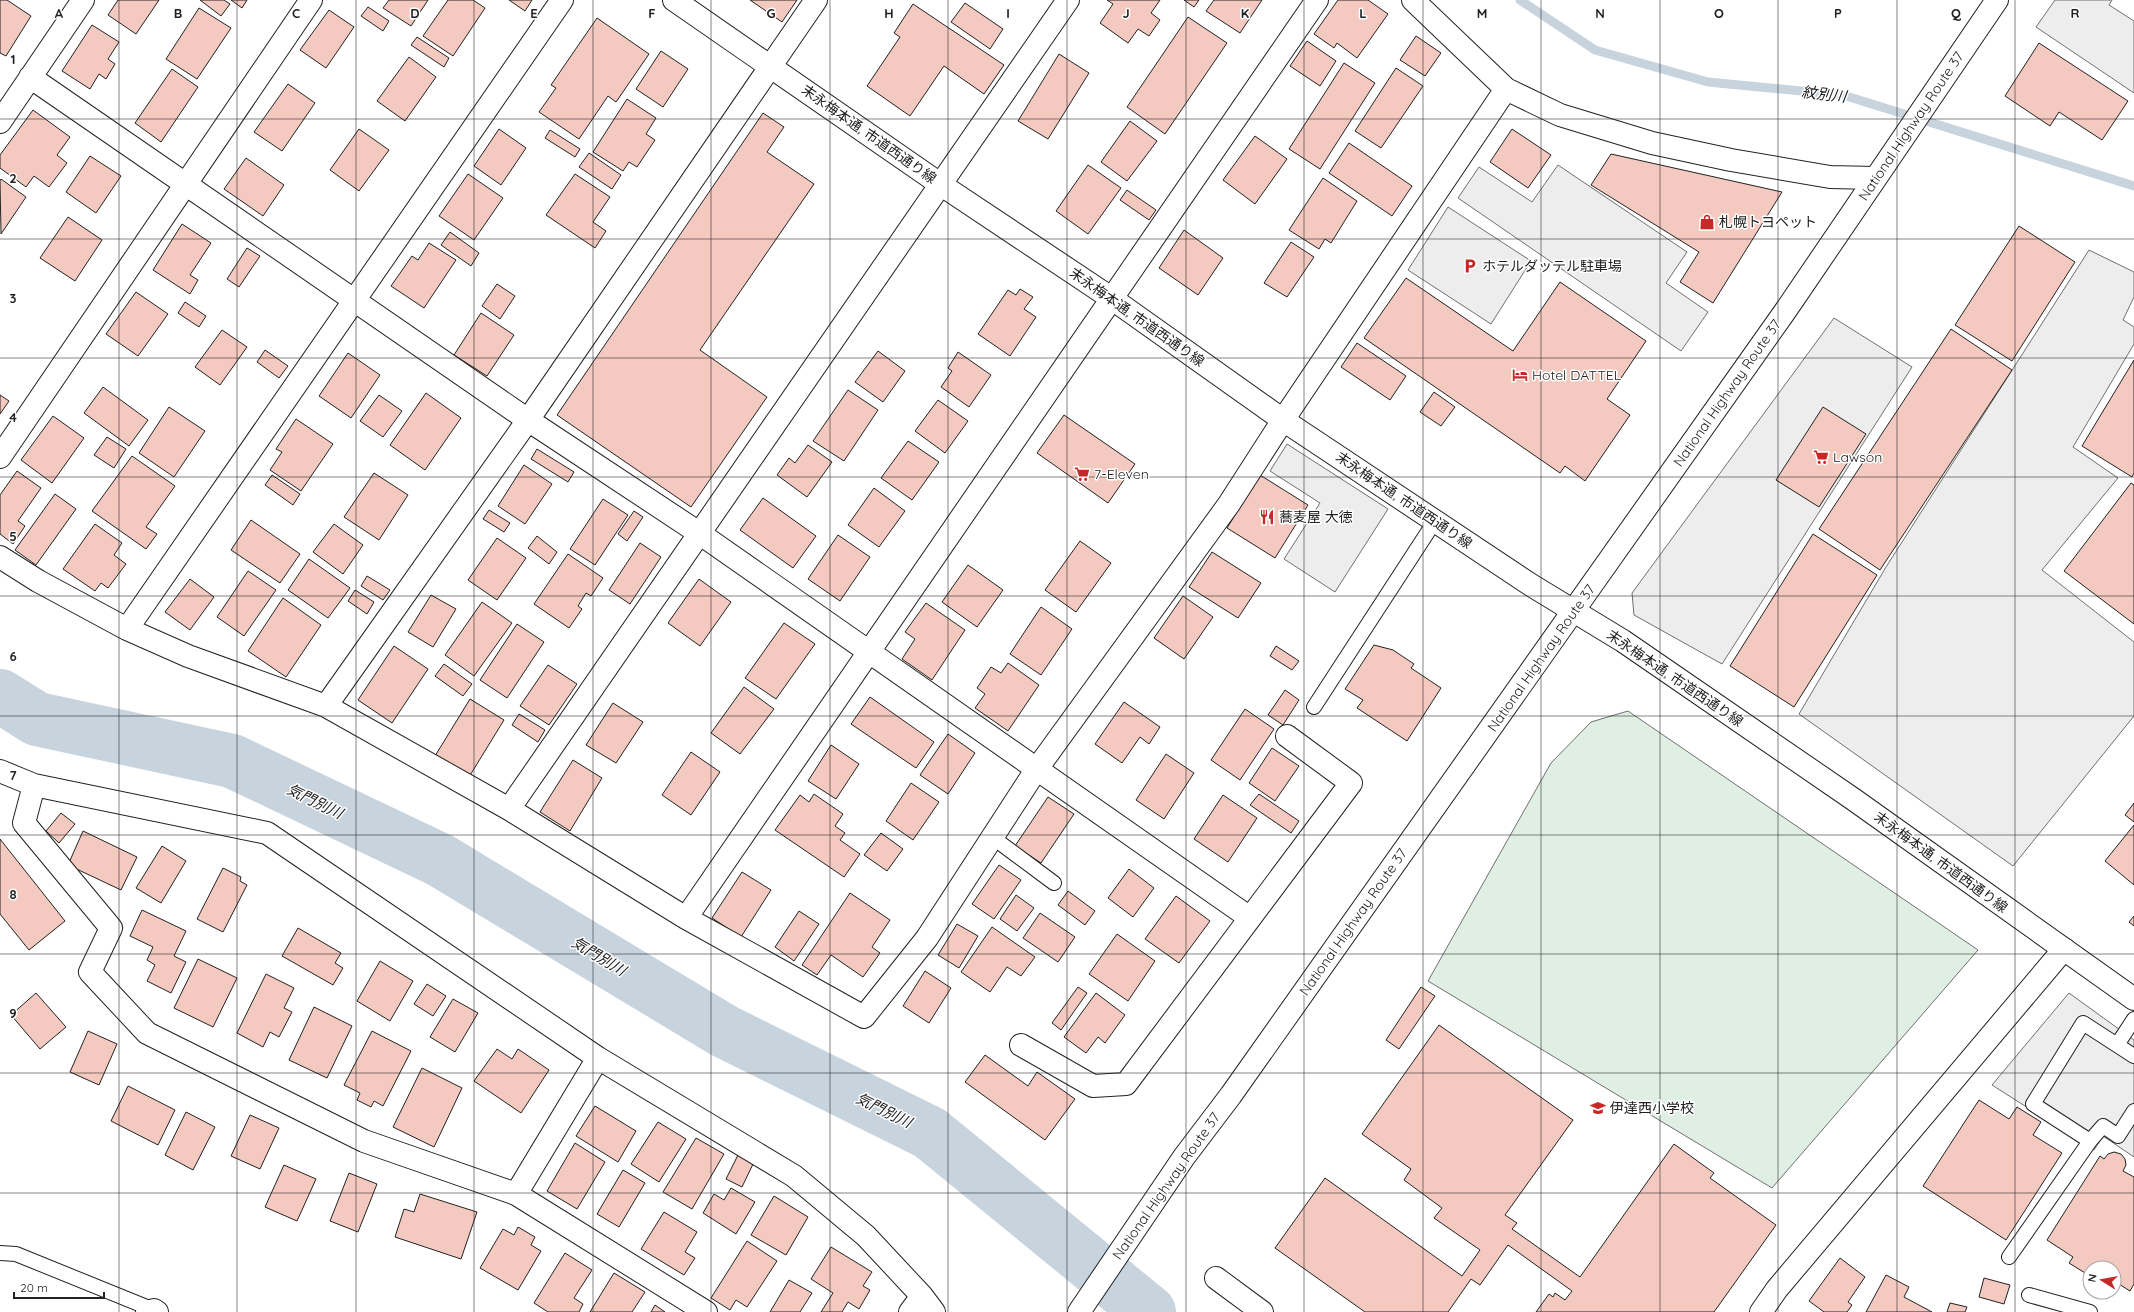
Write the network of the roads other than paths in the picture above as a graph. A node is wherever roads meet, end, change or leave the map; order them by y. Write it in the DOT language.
graph roads {
  1 [pos="83,0"];
  2 [pos="310,0"];
  3 [pos="562,0"];
  4 [pos="674,0"];
  5 [pos="816,0"];
  6 [pos="1068,0"];
  7 [pos="1317,0"];
  8 [pos="1413,0"];
  9 [pos="1997,0"];
  10 [pos="771,66"];
  11 [pos="30,77"];
  12 [pos="1506,89"];
  13 [pos="0,122"];
  14 [pos="1875,178"];
  15 [pos="185,182"];
  16 [pos="940,184"];
  17 [pos="1111,298"];
  18 [pos="354,299"];
  19 [pos="528,420"];
  20 [pos="1283,420"];
  21 [pos="0,457"];
  22 [pos="1435,521"];
  23 [pos="699,533"];
  24 [pos="0,557"];
  25 [pos="1573,612"];
  26 [pos="127,630"];
  27 [pos="870,653"];
  28 [pos="326,706"];
  29 [pos="1314,707"];
  30 [pos="1286,736"];
  31 [pos="1036,770"];
  32 [pos="0,772"];
  33 [pos="34,785"];
  34 [pos="509,809"];
  35 [pos="992,837"];
  36 [pos="1054,883"];
  37 [pos="686,918"];
  38 [pos="1250,918"];
  39 [pos="2064,949"];
  40 [pos="2134,999"];
  41 [pos="2134,1019"];
  42 [pos="1021,1045"];
  43 [pos="2117,1045"];
  44 [pos="2134,1056"];
  45 [pos="598,1058"];
  46 [pos="2134,1111"];
  47 [pos="2090,1141"];
  48 [pos="516,1194"];
  49 [pos="0,1253"];
  50 [pos="2009,1257"];
  51 [pos="1216,1278"];
  52 [pos="2029,1295"];
  53 [pos="922,1307"];
  54 [pos="153,1311"];
  55 [pos="706,1312"];
  56 [pos="1079,1312"];
  57 [pos="1262,1312"];
  58 [pos="1761,1312"];
  59 [pos="2090,1312"];
  1 -- 11 [label="main road"];
  2 -- 15 [label="main road"];
  3 -- 18 [label="main road"];
  4 -- 10 [label="main road, 末永梅本通, 市道西通り線"];
  5 -- 10 [label="main road"];
  6 -- 16 [label="main road"];
  7 -- 17 [label="main road"];
  8 -- 12 [label="main road"];
  9 -- 14 [label="main road, National Highway Route 37"];
  10 -- 16 [label="main road, 末永梅本通, 市道西通り線"];
  10 -- 19 [label="main road"];
  11 -- 13 [label="main road"];
  11 -- 15 [label="main road"];
  12 -- 14 [label="main road"];
  12 -- 20 [label="main road"];
  14 -- 25 [label="main road, National Highway Route 37"];
  15 -- 18 [label="main road"];
  15 -- 21 [label="main road"];
  16 -- 17 [label="main road, 末永梅本通, 市道西通り線"];
  16 -- 23 [label="main road"];
  17 -- 20 [label="main road, 末永梅本通, 市道西通り線"];
  17 -- 27 [label="main road"];
  18 -- 19 [label="main road"];
  18 -- 26 [label="main road"];
  19 -- 23 [label="main road"];
  19 -- 28 [label="main road"];
  20 -- 22 [label="main road, 末永梅本通, 市道西通り線"];
  20 -- 31 [label="main road"];
  22 -- 25 [label="main road, 末永梅本通, 市道西通り線"];
  22 -- 29 [label="lane"];
  23 -- 27 [label="main road"];
  23 -- 34 [label="main road"];
  24 -- 26 [label="main road"];
  25 -- 39 [label="main road, 末永梅本通, 市道西通り線"];
  25 -- 56 [label="main road, National Highway Route 37"];
  26 -- 28 [label="main road"];
  27 -- 31 [label="main road"];
  27 -- 37 [label="main road"];
  28 -- 34 [label="main road"];
  30 -- 38 [label="main road"];
  31 -- 35 [label="main road"];
  31 -- 38 [label="main road"];
  32 -- 33 [label="main road"];
  33 -- 45 [label="main road"];
  33 -- 48 [label="main road"];
  34 -- 37 [label="main road"];
  35 -- 36 [label="lane"];
  35 -- 37 [label="main road"];
  38 -- 42 [label="main road"];
  39 -- 40 [label="main road, 末永梅本通, 市道西通り線"];
  39 -- 58 [label="main road"];
  41 -- 43 [label="lane"];
  43 -- 44 [label="lane"];
  43 -- 47 [label="lane"];
  45 -- 48 [label="main road"];
  45 -- 53 [label="main road"];
  46 -- 47 [label="lane"];
  47 -- 50 [label="lane"];
  48 -- 55 [label="main road"];
  49 -- 54 [label="lane"];
  51 -- 57 [label="main road"];
  52 -- 59 [label="lane"];
}
